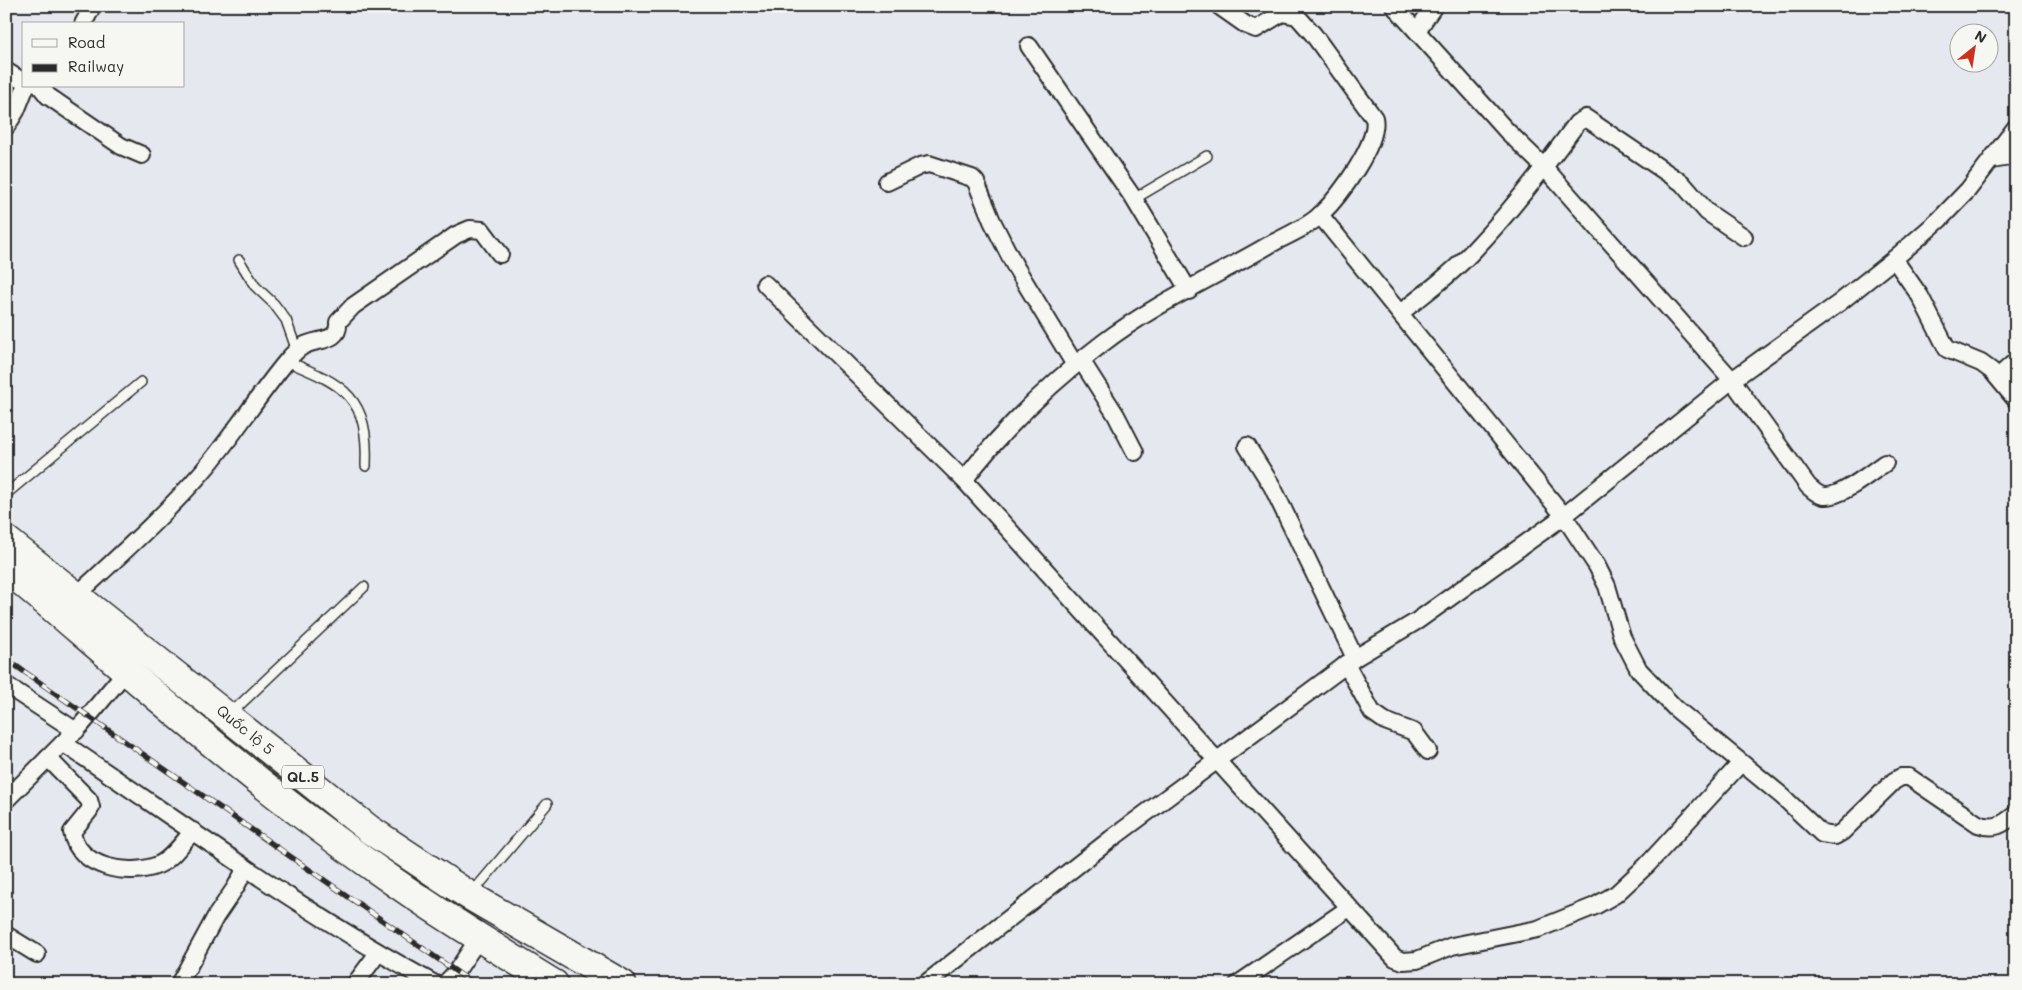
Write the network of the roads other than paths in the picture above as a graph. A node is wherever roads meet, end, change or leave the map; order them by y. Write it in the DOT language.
graph roads {
  1 [pos="1219,6"];
  2 [pos="1394,6"];
  3 [pos="1434,6"];
  4 [pos="1417,31"];
  5 [pos="1029,46"];
  6 [pos="6,71"];
  7 [pos="22,81"];
  8 [pos="25,88"];
  9 [pos="42,88"];
  10 [pos="6,127"];
  11 [pos="2016,127"];
  12 [pos="142,155"];
  13 [pos="1207,156"];
  14 [pos="2016,156"];
  15 [pos="1992,160"];
  16 [pos="1544,167"];
  17 [pos="887,182"];
  18 [pos="1134,199"];
  19 [pos="1320,216"];
  20 [pos="1744,237"];
  21 [pos="500,254"];
  22 [pos="1894,259"];
  23 [pos="239,260"];
  24 [pos="765,284"];
  25 [pos="1189,290"];
  26 [pos="1400,313"];
  27 [pos="292,356"];
  28 [pos="2016,361"];
  29 [pos="1078,362"];
  30 [pos="1998,377"];
  31 [pos="1732,380"];
  32 [pos="141,382"];
  33 [pos="2016,400"];
  34 [pos="1247,446"];
  35 [pos="1135,452"];
  36 [pos="1885,463"];
  37 [pos="366,466"];
  38 [pos="964,480"];
  39 [pos="6,494"];
  40 [pos="1564,516"];
  41 [pos="6,540"];
  42 [pos="6,568"];
  43 [pos="364,587"];
  44 [pos="76,596"];
  45 [pos="1351,661"];
  46 [pos="127,670"];
  47 [pos="6,685"];
  48 [pos="227,716"];
  49 [pos="76,731"];
  50 [pos="63,743"];
  51 [pos="1428,751"];
  52 [pos="48,758"];
  53 [pos="1217,760"];
  54 [pos="1740,764"];
  55 [pos="6,800"];
  56 [pos="547,804"];
  57 [pos="2016,814"];
  58 [pos="193,831"];
  59 [pos="246,868"];
  60 [pos="470,896"];
  61 [pos="1349,908"];
  62 [pos="6,934"];
  63 [pos="479,938"];
  64 [pos="378,953"];
  65 [pos="36,954"];
  66 [pos="179,984"];
  67 [pos="355,984"];
  68 [pos="435,984"];
  69 [pos="445,984"];
  70 [pos="554,984"];
  71 [pos="622,984"];
  72 [pos="925,984"];
  73 [pos="1238,984"];
  1 -- 19 [label="street"];
  2 -- 4 [label="street"];
  3 -- 4 [label="street"];
  4 -- 16 [label="street"];
  5 -- 18 [label="street"];
  6 -- 7 [label="street"];
  8 -- 10 [label="street"];
  9 -- 12 [label="street"];
  11 -- 15 [label="street"];
  13 -- 18 [label="lane"];
  14 -- 15 [label="street"];
  15 -- 22 [label="street"];
  16 -- 20 [label="street"];
  16 -- 26 [label="street"];
  16 -- 31 [label="street"];
  17 -- 29 [label="street"];
  18 -- 25 [label="street"];
  19 -- 25 [label="street"];
  19 -- 26 [label="street"];
  21 -- 27 [label="street"];
  22 -- 30 [label="street"];
  22 -- 31 [label="street"];
  23 -- 27 [label="lane"];
  24 -- 38 [label="street"];
  25 -- 29 [label="street"];
  26 -- 40 [label="street"];
  27 -- 37 [label="lane"];
  27 -- 44 [label="street"];
  28 -- 30 [label="street"];
  29 -- 35 [label="street"];
  29 -- 38 [label="street"];
  30 -- 33 [label="street"];
  31 -- 36 [label="street"];
  31 -- 40 [label="street"];
  32 -- 39 [label="lane"];
  34 -- 45 [label="street"];
  38 -- 53 [label="street"];
  40 -- 45 [label="street"];
  40 -- 54 [label="street"];
  41 -- 44 [label="highway, Quốc lộ 5 / QL.5"];
  42 -- 46 [label="highway, Quốc lộ 5 / QL.5"];
  43 -- 48 [label="lane"];
  44 -- 48 [label="highway, Quốc lộ 5 / QL.5"];
  45 -- 51 [label="street"];
  45 -- 53 [label="street"];
  46 -- 49 [label="street"];
  46 -- 63 [label="highway, Quốc lộ 5 / QL.5"];
  47 -- 49 [label="street"];
  48 -- 60 [label="highway, Quốc lộ 5 / QL.5"];
  49 -- 50 [label="street"];
  50 -- 52 [label="street"];
  50 -- 58 [label="street"];
  52 -- 55 [label="street"];
  52 -- 58 [label="street"];
  53 -- 61 [label="street"];
  53 -- 72 [label="street"];
  54 -- 57 [label="street"];
  54 -- 61 [label="street"];
  56 -- 60 [label="lane"];
  58 -- 59 [label="street"];
  59 -- 64 [label="street"];
  59 -- 66 [label="street"];
  60 -- 71 [label="highway, Quốc lộ 5 / QL.5"];
  61 -- 73 [label="street"];
  62 -- 65 [label="street"];
  63 -- 69 [label="street"];
  63 -- 70 [label="highway, Quốc lộ 5 / QL.5"];
  64 -- 67 [label="street"];
  64 -- 68 [label="street"];
}
